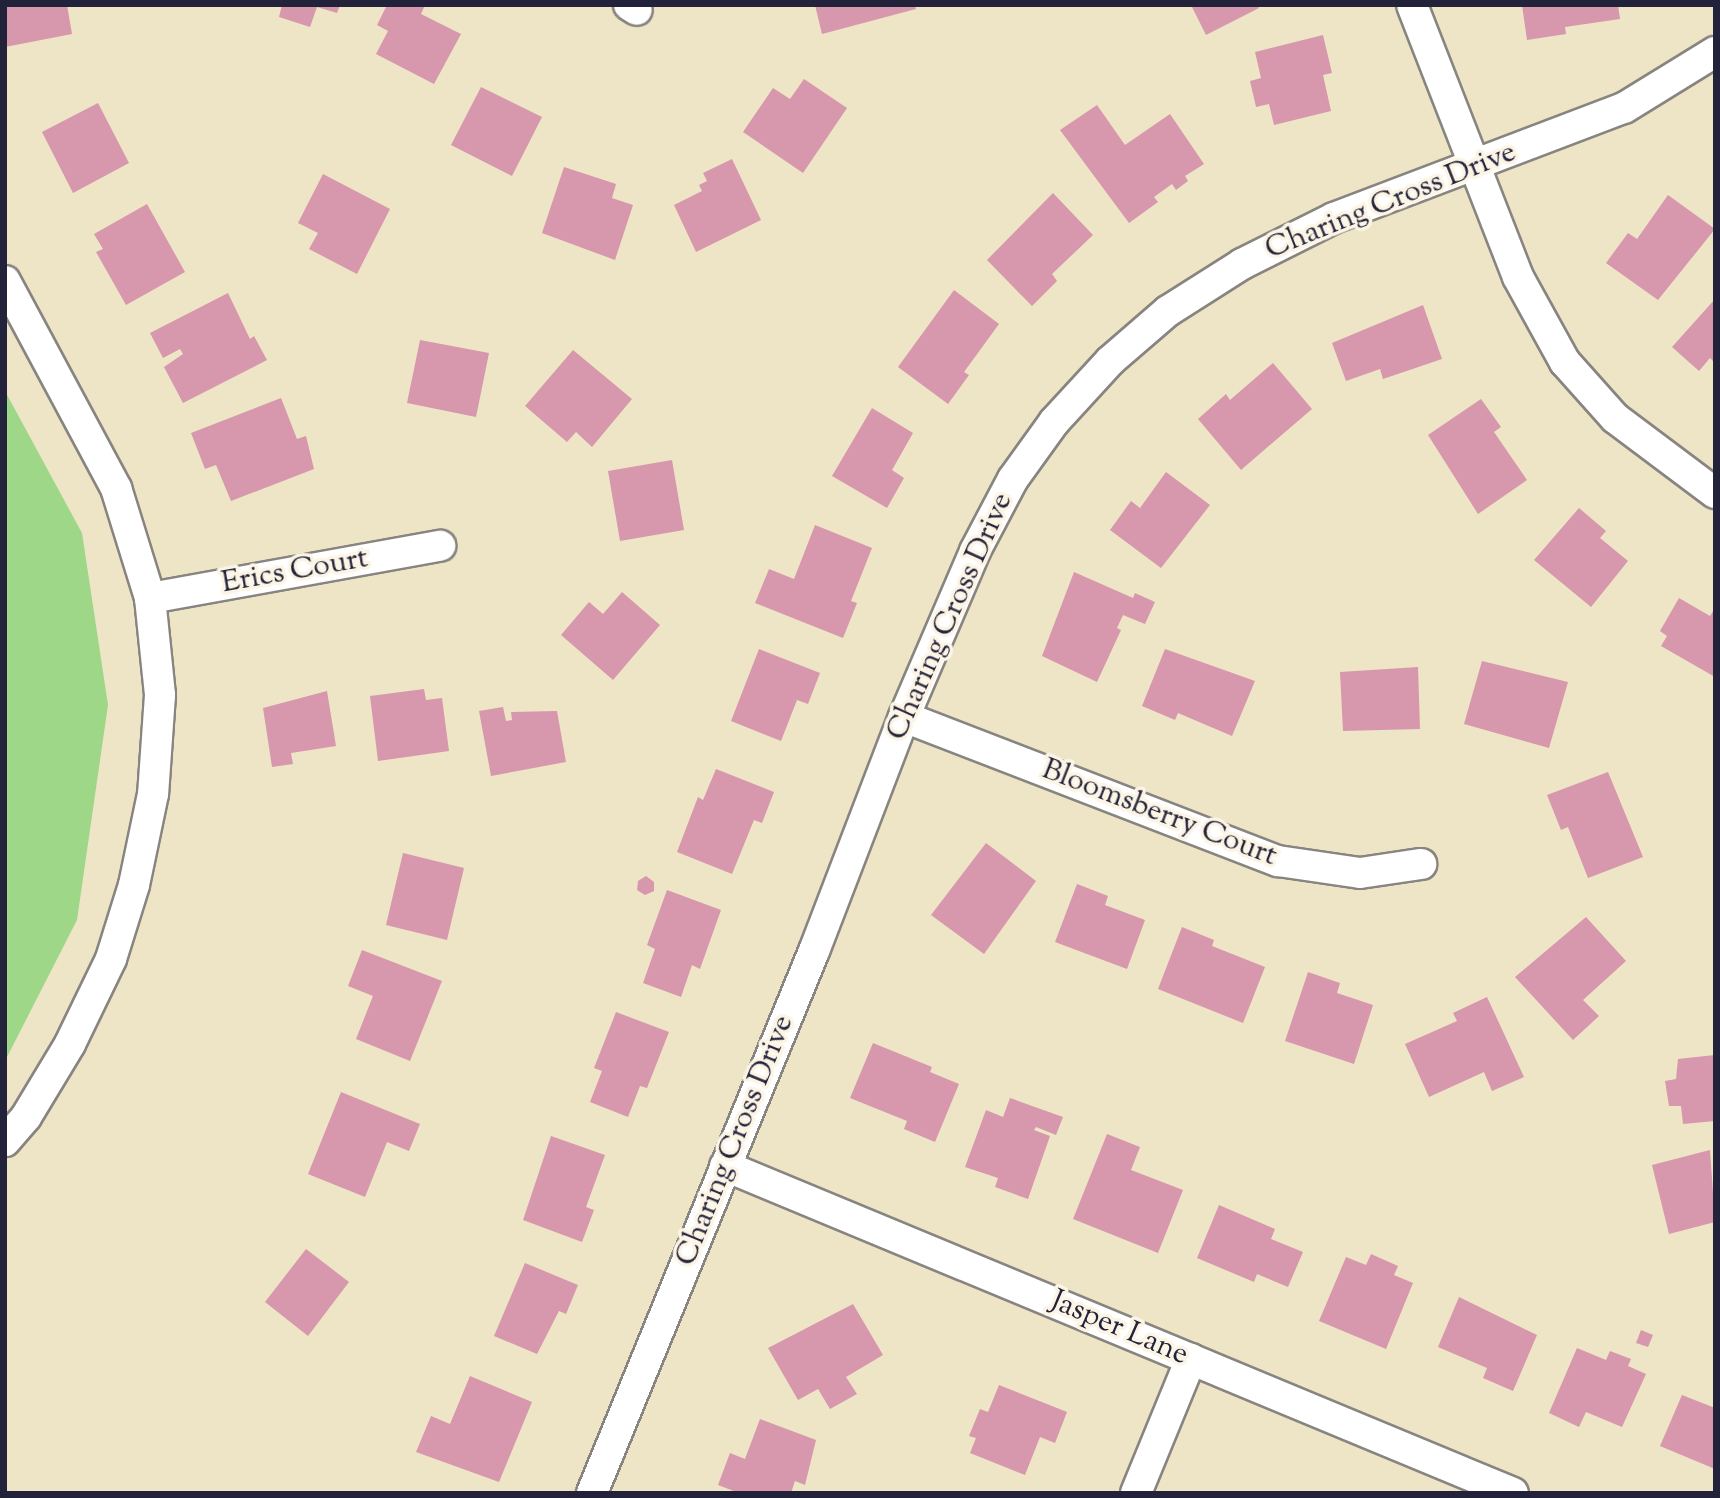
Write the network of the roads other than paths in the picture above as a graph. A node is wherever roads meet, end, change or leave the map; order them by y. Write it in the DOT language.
graph roads {
  1 [pos="1412,5"];
  2 [pos="1715,52"];
  3 [pos="1473,168"];
  4 [pos="5,281"];
  5 [pos="1715,493"];
  6 [pos="440,546"];
  7 [pos="150,598"];
  8 [pos="904,717"];
  9 [pos="1421,864"];
  10 [pos="5,1141"];
  11 [pos="725,1166"];
  12 [pos="1191,1359"];
  13 [pos="592,1493"];
  14 [pos="1136,1493"];
  15 [pos="1513,1493"];
  1 -- 3 [label="street"];
  2 -- 3 [label="street, Charing Cross Drive"];
  3 -- 5 [label="street"];
  3 -- 8 [label="street, Charing Cross Drive"];
  4 -- 7 [label="street"];
  6 -- 7 [label="street, Erics Court"];
  7 -- 10 [label="street"];
  8 -- 9 [label="street, Bloomsberry Court"];
  8 -- 11 [label="street, Charing Cross Drive"];
  11 -- 12 [label="street, Jasper Lane"];
  11 -- 13 [label="street, Charing Cross Drive"];
  12 -- 14 [label="street"];
  12 -- 15 [label="street, Jasper Lane"];
}
